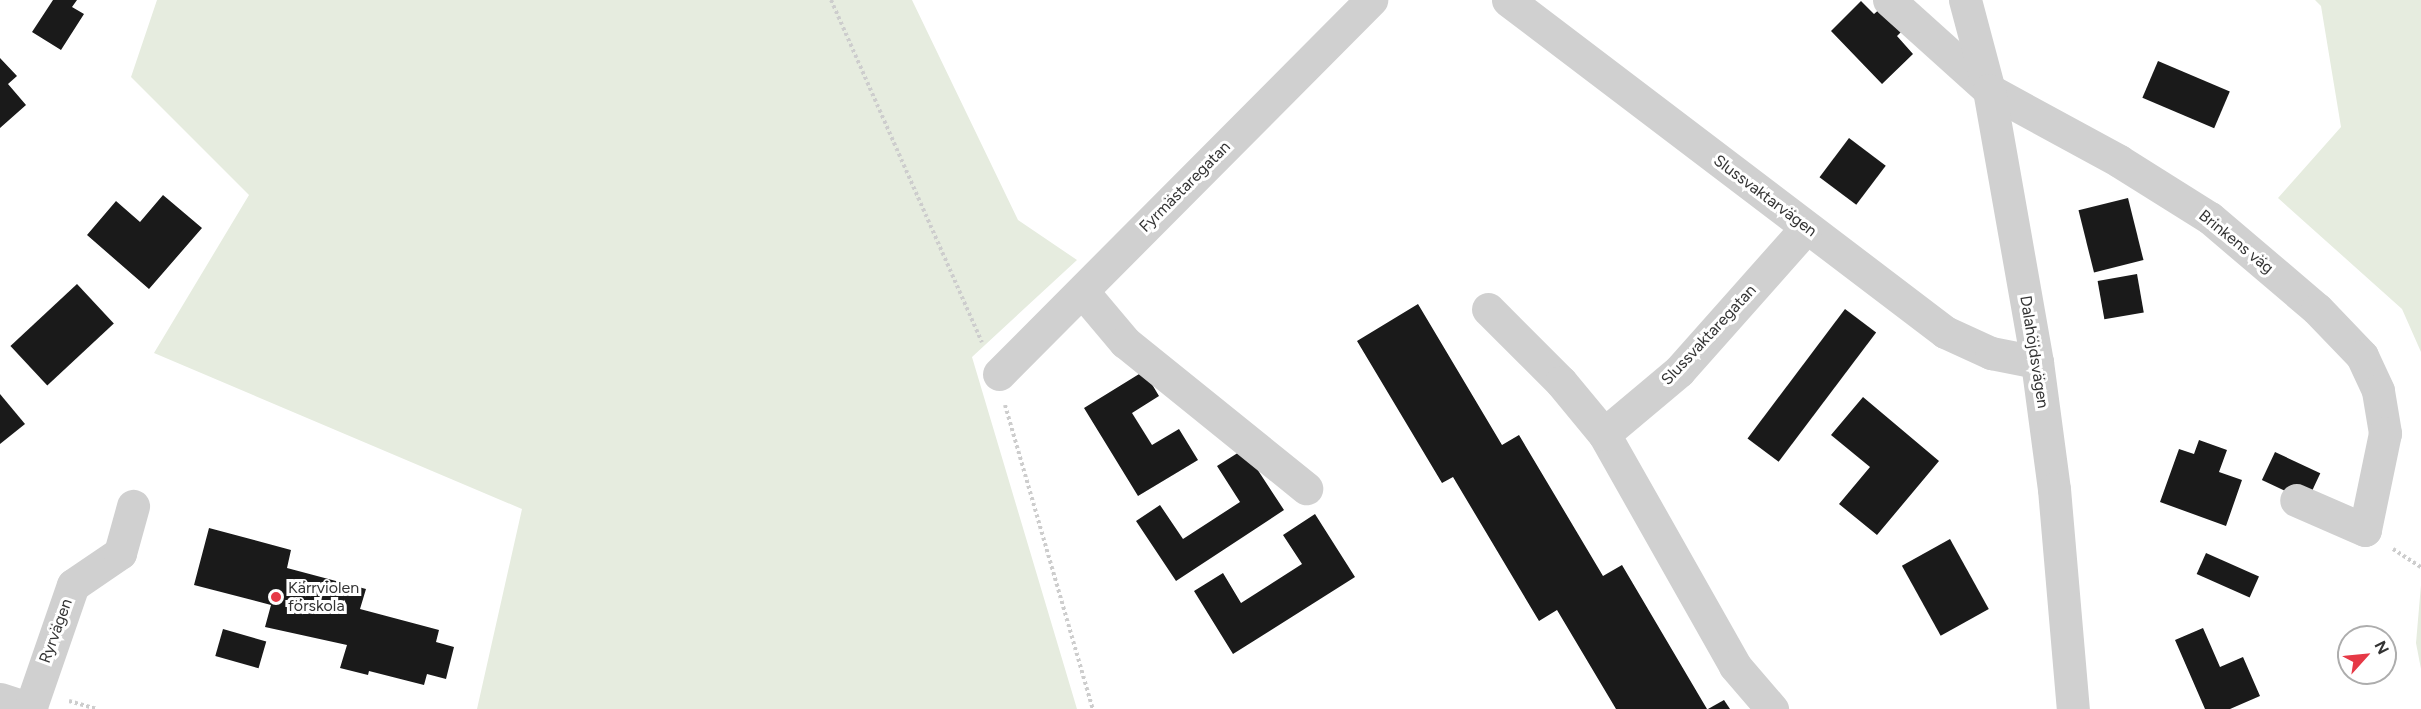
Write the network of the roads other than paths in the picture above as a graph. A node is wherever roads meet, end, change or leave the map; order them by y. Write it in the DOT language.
graph roads {
  1 [pos="1371,0"];
  2 [pos="1508,0"];
  3 [pos="1889,0"];
  4 [pos="1965,0"];
  5 [pos="1989,90"];
  6 [pos="1806,228"];
  7 [pos="1082,291"];
  8 [pos="1488,309"];
  9 [pos="2037,362"];
  10 [pos="999,374"];
  11 [pos="1605,434"];
  12 [pos="1306,488"];
  13 [pos="2296,500"];
  14 [pos="133,506"];
  15 [pos="0,699"];
  16 [pos="30,709"];
  17 [pos="1772,709"];
  18 [pos="2073,709"];
  1 -- 7 [label="street, Fyrmästaregatan"];
  2 -- 6 [label="street, Slussvaktarvägen"];
  3 -- 5 [label="street, Brinkens väg"];
  4 -- 5 [label="street, Dalahöjdsvägen"];
  5 -- 9 [label="street, Dalahöjdsvägen"];
  5 -- 13 [label="street, Brinkens väg"];
  6 -- 9 [label="street, Slussvaktarvägen"];
  6 -- 11 [label="street, Slussvaktaregatan"];
  7 -- 10 [label="street, Fyrmästaregatan"];
  7 -- 12 [label="street"];
  8 -- 11 [label="street"];
  9 -- 18 [label="street, Dalahöjdsvägen"];
  11 -- 17 [label="street"];
  14 -- 16 [label="street, Ryrvägen"];
  15 -- 16 [label="street, Ryrvägen"];
}
